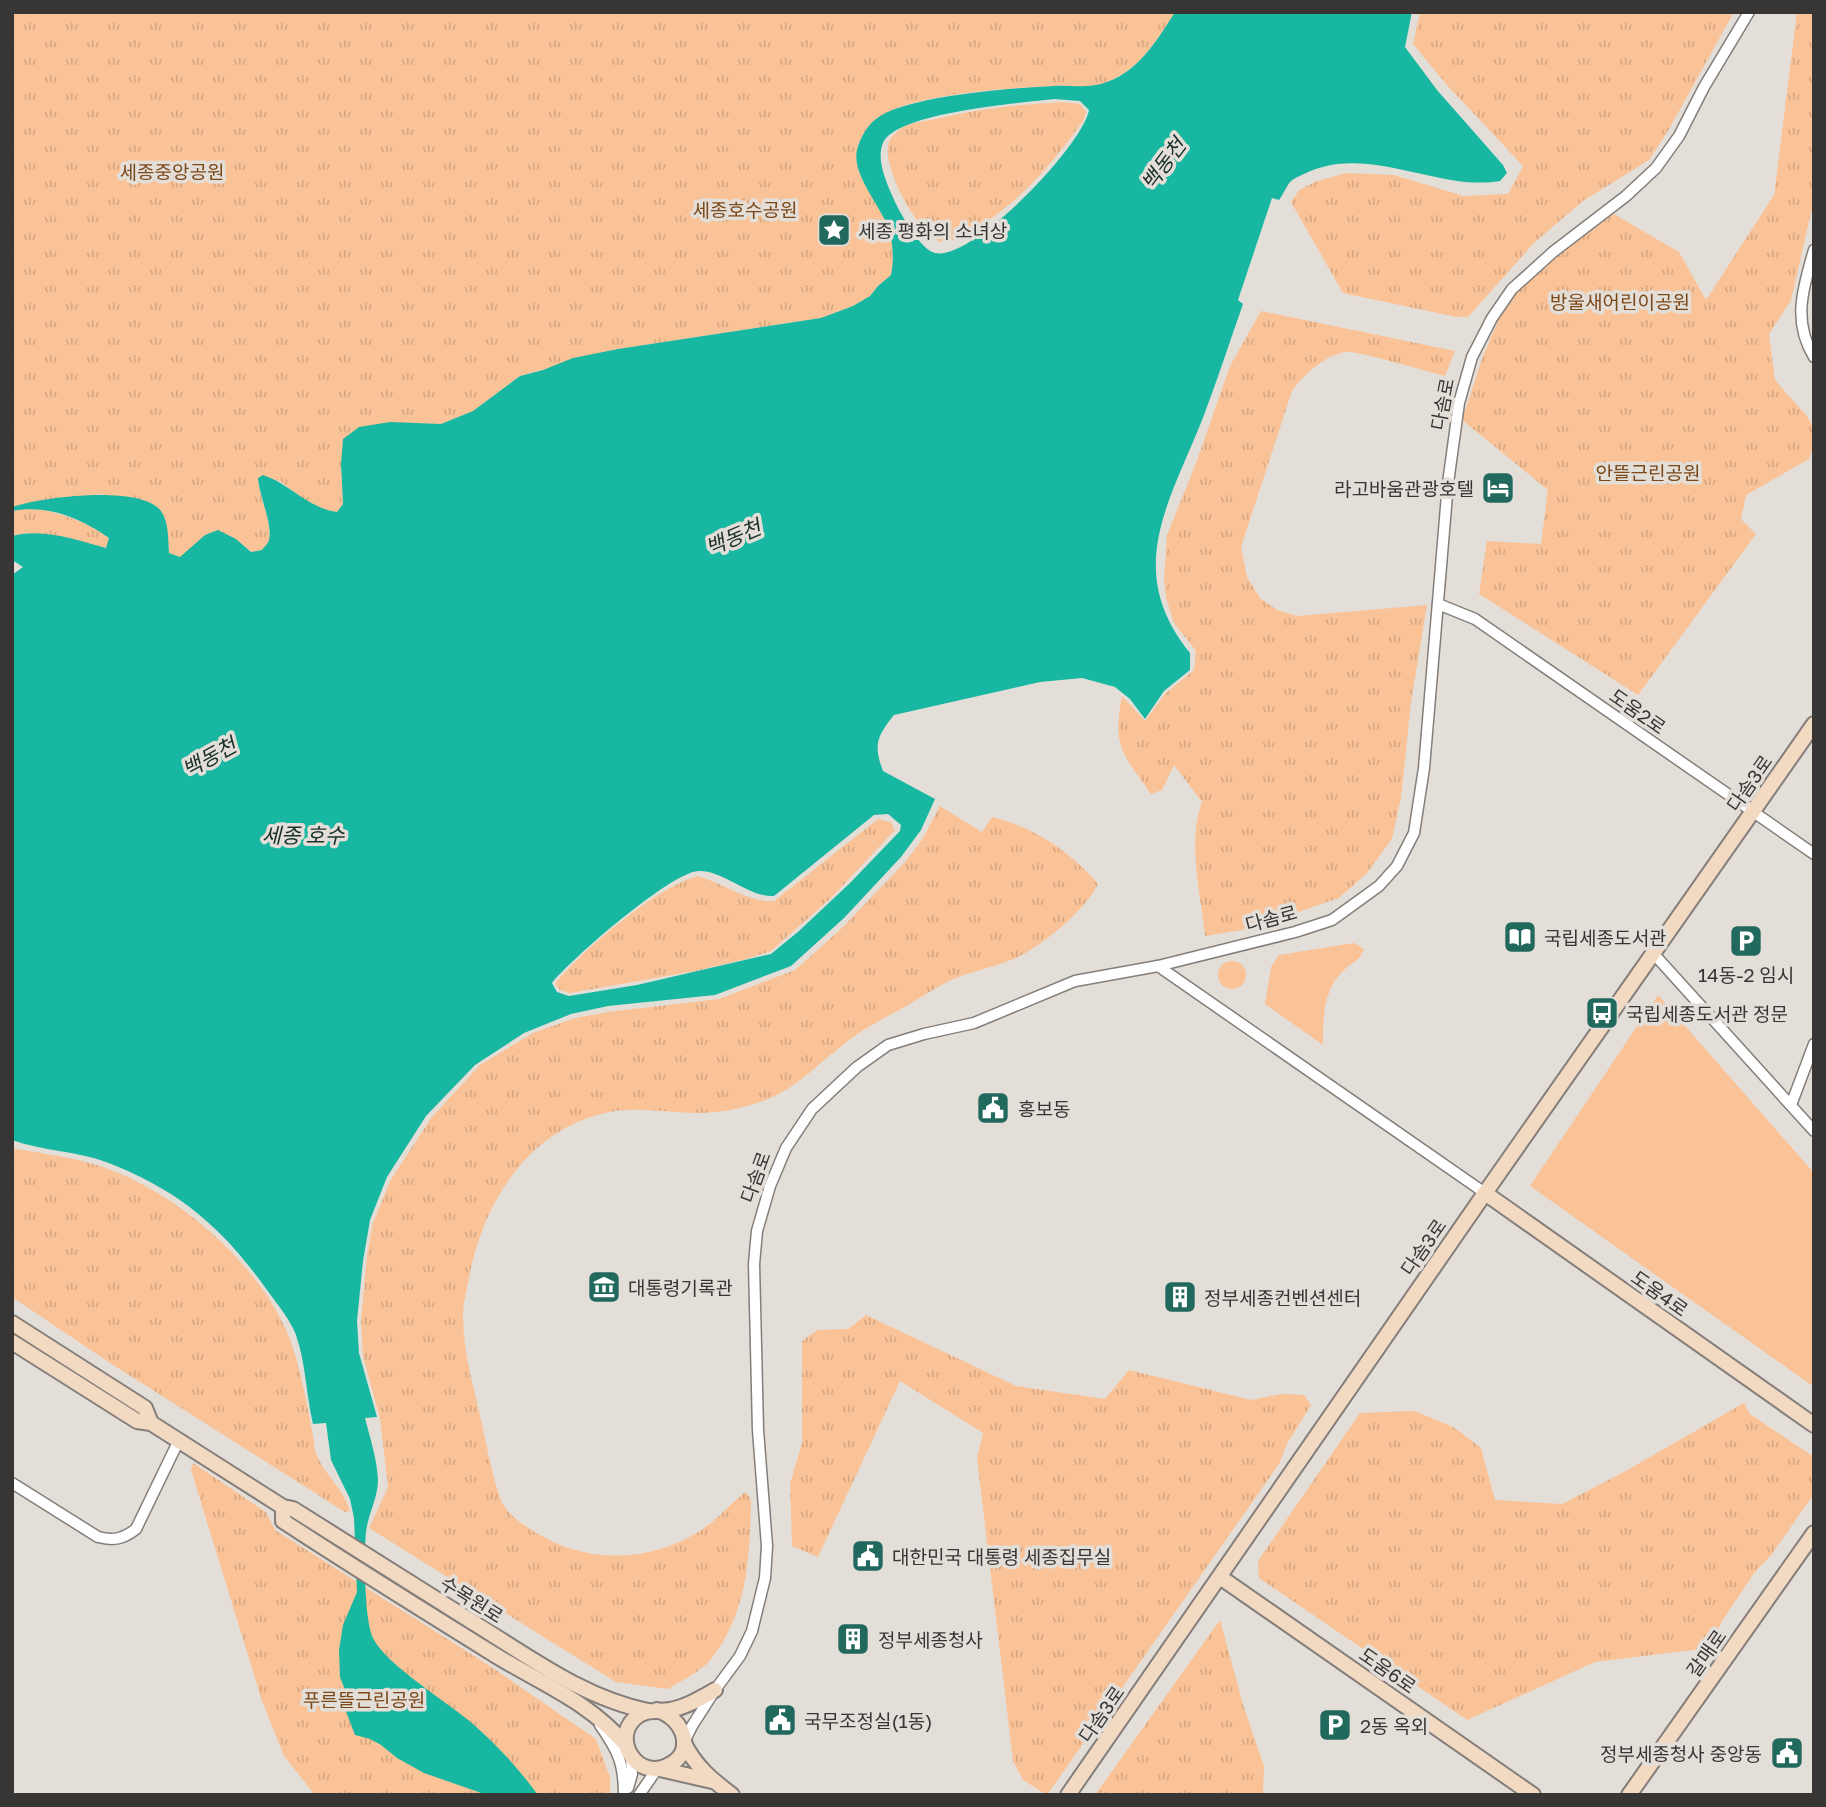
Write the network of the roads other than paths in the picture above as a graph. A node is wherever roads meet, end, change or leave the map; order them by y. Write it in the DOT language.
graph roads {
  1 [pos="1749,12"];
  2 [pos="1814,250"];
  3 [pos="1814,357"];
  4 [pos="1438,604"];
  5 [pos="1814,724"];
  6 [pos="1753,812"];
  7 [pos="1814,854"];
  8 [pos="1653,953"];
  9 [pos="1158,966"];
  10 [pos="1814,1044"];
  11 [pos="1791,1105"];
  12 [pos="1814,1131"];
  13 [pos="1485,1192"];
  14 [pos="12,1323"];
  15 [pos="12,1342"];
  16 [pos="151,1423"];
  17 [pos="1814,1424"];
  18 [pos="179,1440"];
  19 [pos="12,1483"];
  20 [pos="283,1507"];
  21 [pos="1814,1533"];
  22 [pos="1220,1577"];
  23 [pos="715,1690"];
  24 [pos="590,1701"];
  25 [pos="653,1711"];
  26 [pos="684,1744"];
  27 [pos="628,1751"];
  28 [pos="657,1769"];
  29 [pos="714,1782"];
  30 [pos="625,1795"];
  31 [pos="639,1795"];
  32 [pos="732,1795"];
  33 [pos="1068,1795"];
  34 [pos="1533,1795"];
  35 [pos="1629,1795"];
  1 -- 4 [label="street, 다솜로"];
  2 -- 3 [label="street"];
  4 -- 6 [label="street, 도움2로"];
  4 -- 9 [label="street, 다솜로"];
  5 -- 6 [label="street, 다솜3로"];
  6 -- 7 [label="street, 도움2로"];
  6 -- 8 [label="street, 다솜3로"];
  8 -- 11 [label="street"];
  8 -- 13 [label="street, 다솜3로"];
  9 -- 13 [label="street"];
  9 -- 23 [label="street, 다솜로"];
  10 -- 11 [label="street"];
  11 -- 12 [label="street"];
  13 -- 17 [label="street, 도움4로"];
  13 -- 22 [label="street, 다솜3로"];
  14 -- 16 [label="street, 수목원로"];
  15 -- 16 [label="street, 수목원로"];
  16 -- 18 [label="street, 수목원로"];
  18 -- 19 [label="street"];
  18 -- 20 [label="street, 수목원로"];
  20 -- 24 [label="street, 수목원로"];
  20 -- 24 [label="street, 수목원로"];
  21 -- 35 [label="street, 갈매로"];
  22 -- 33 [label="street, 다솜3로"];
  22 -- 34 [label="street, 도움6로"];
  23 -- 24 [label="street"];
  23 -- 25 [label="street, 다솜로"];
  23 -- 26 [label="street, 다솜로"];
  24 -- 25 [label="street, 수목원로"];
  24 -- 27 [label="street, 수목원로"];
  24 -- 30 [label="street, 수목원로"];
  25 -- 26 [label="street"];
  25 -- 27 [label="street"];
  26 -- 28 [label="street, 다솜로"];
  26 -- 29 [label="street"];
  27 -- 28 [label="street"];
  27 -- 30 [label="street"];
  28 -- 29 [label="street"];
  28 -- 31 [label="street, 다솜로"];
  29 -- 32 [label="street"];
}
